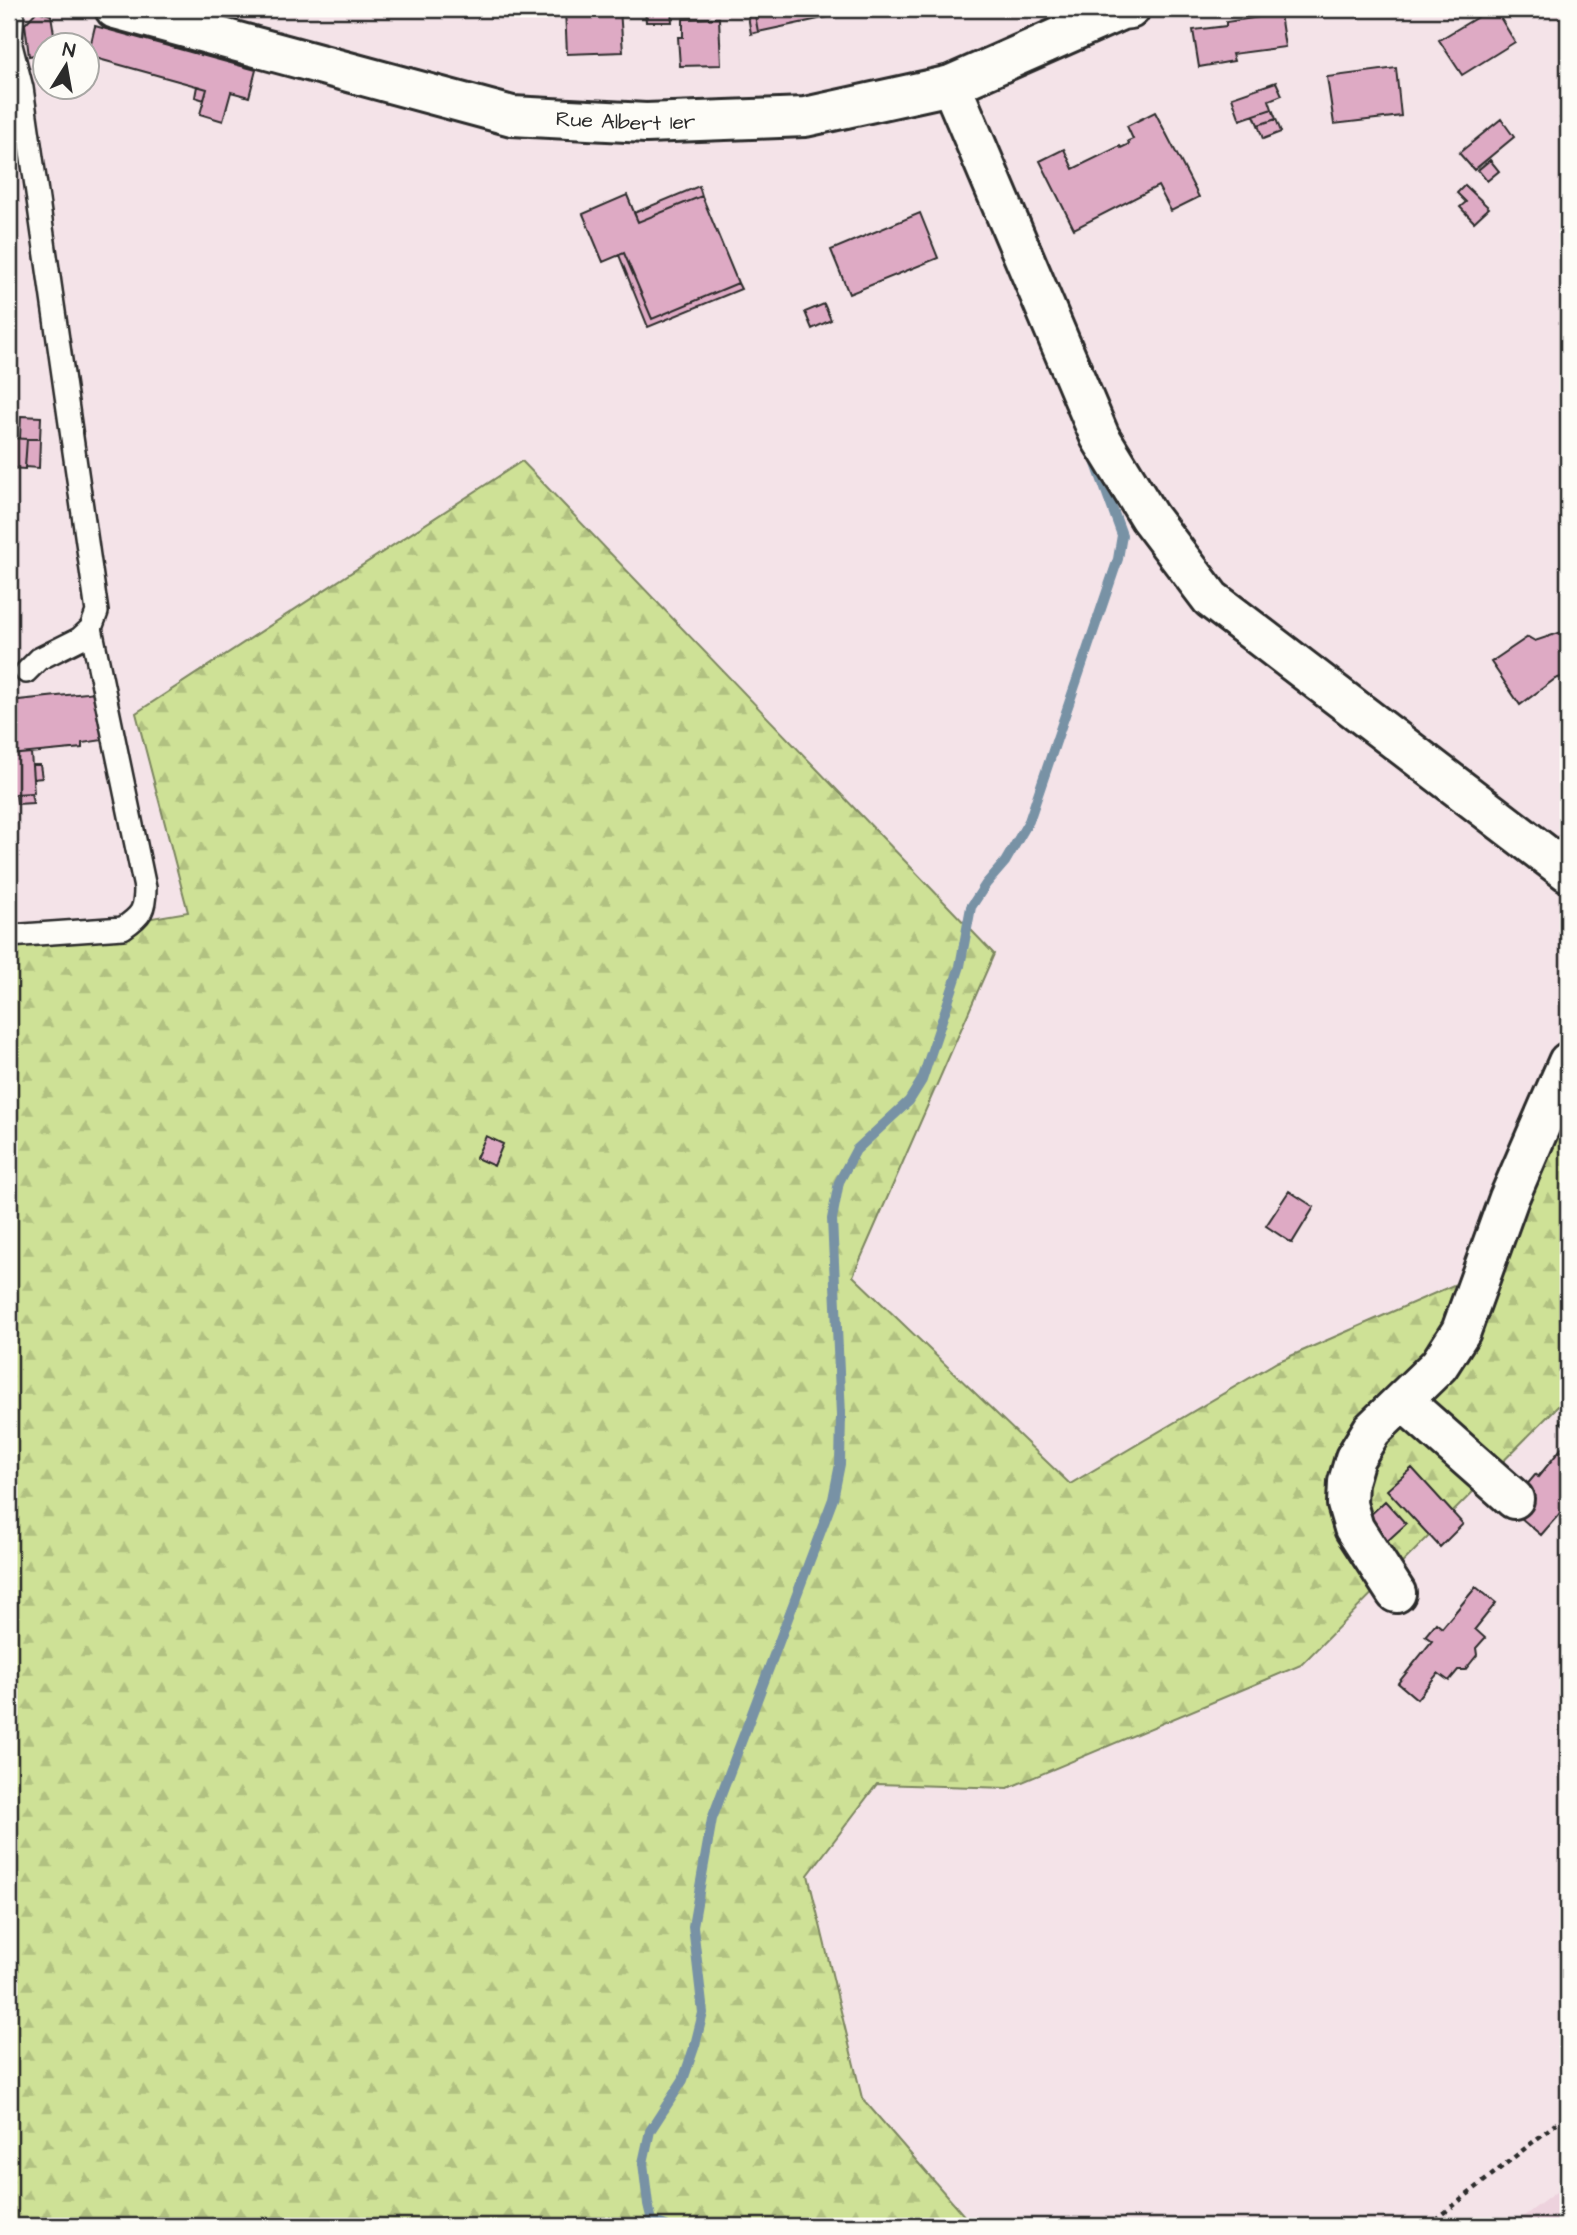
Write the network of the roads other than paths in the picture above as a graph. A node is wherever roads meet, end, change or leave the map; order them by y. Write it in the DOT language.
graph roads {
  1 [pos="13,9"];
  2 [pos="115,9"];
  3 [pos="1130,9"];
  4 [pos="10,49"];
  5 [pos="951,85"];
  6 [pos="91,628"];
  7 [pos="26,672"];
  8 [pos="1568,872"];
  9 [pos="9,936"];
  10 [pos="1568,1062"];
  11 [pos="1403,1401"];
  12 [pos="1514,1499"];
  13 [pos="1396,1593"];
  1 -- 4 [label="lane"];
  2 -- 5 [label="street, Rue Albert 1er"];
  3 -- 5 [label="street, Rue Albert 1er"];
  4 -- 6 [label="lane"];
  5 -- 8 [label="street"];
  6 -- 7 [label="lane"];
  6 -- 9 [label="lane"];
  10 -- 11 [label="street"];
  11 -- 12 [label="street"];
  11 -- 13 [label="street"];
}
